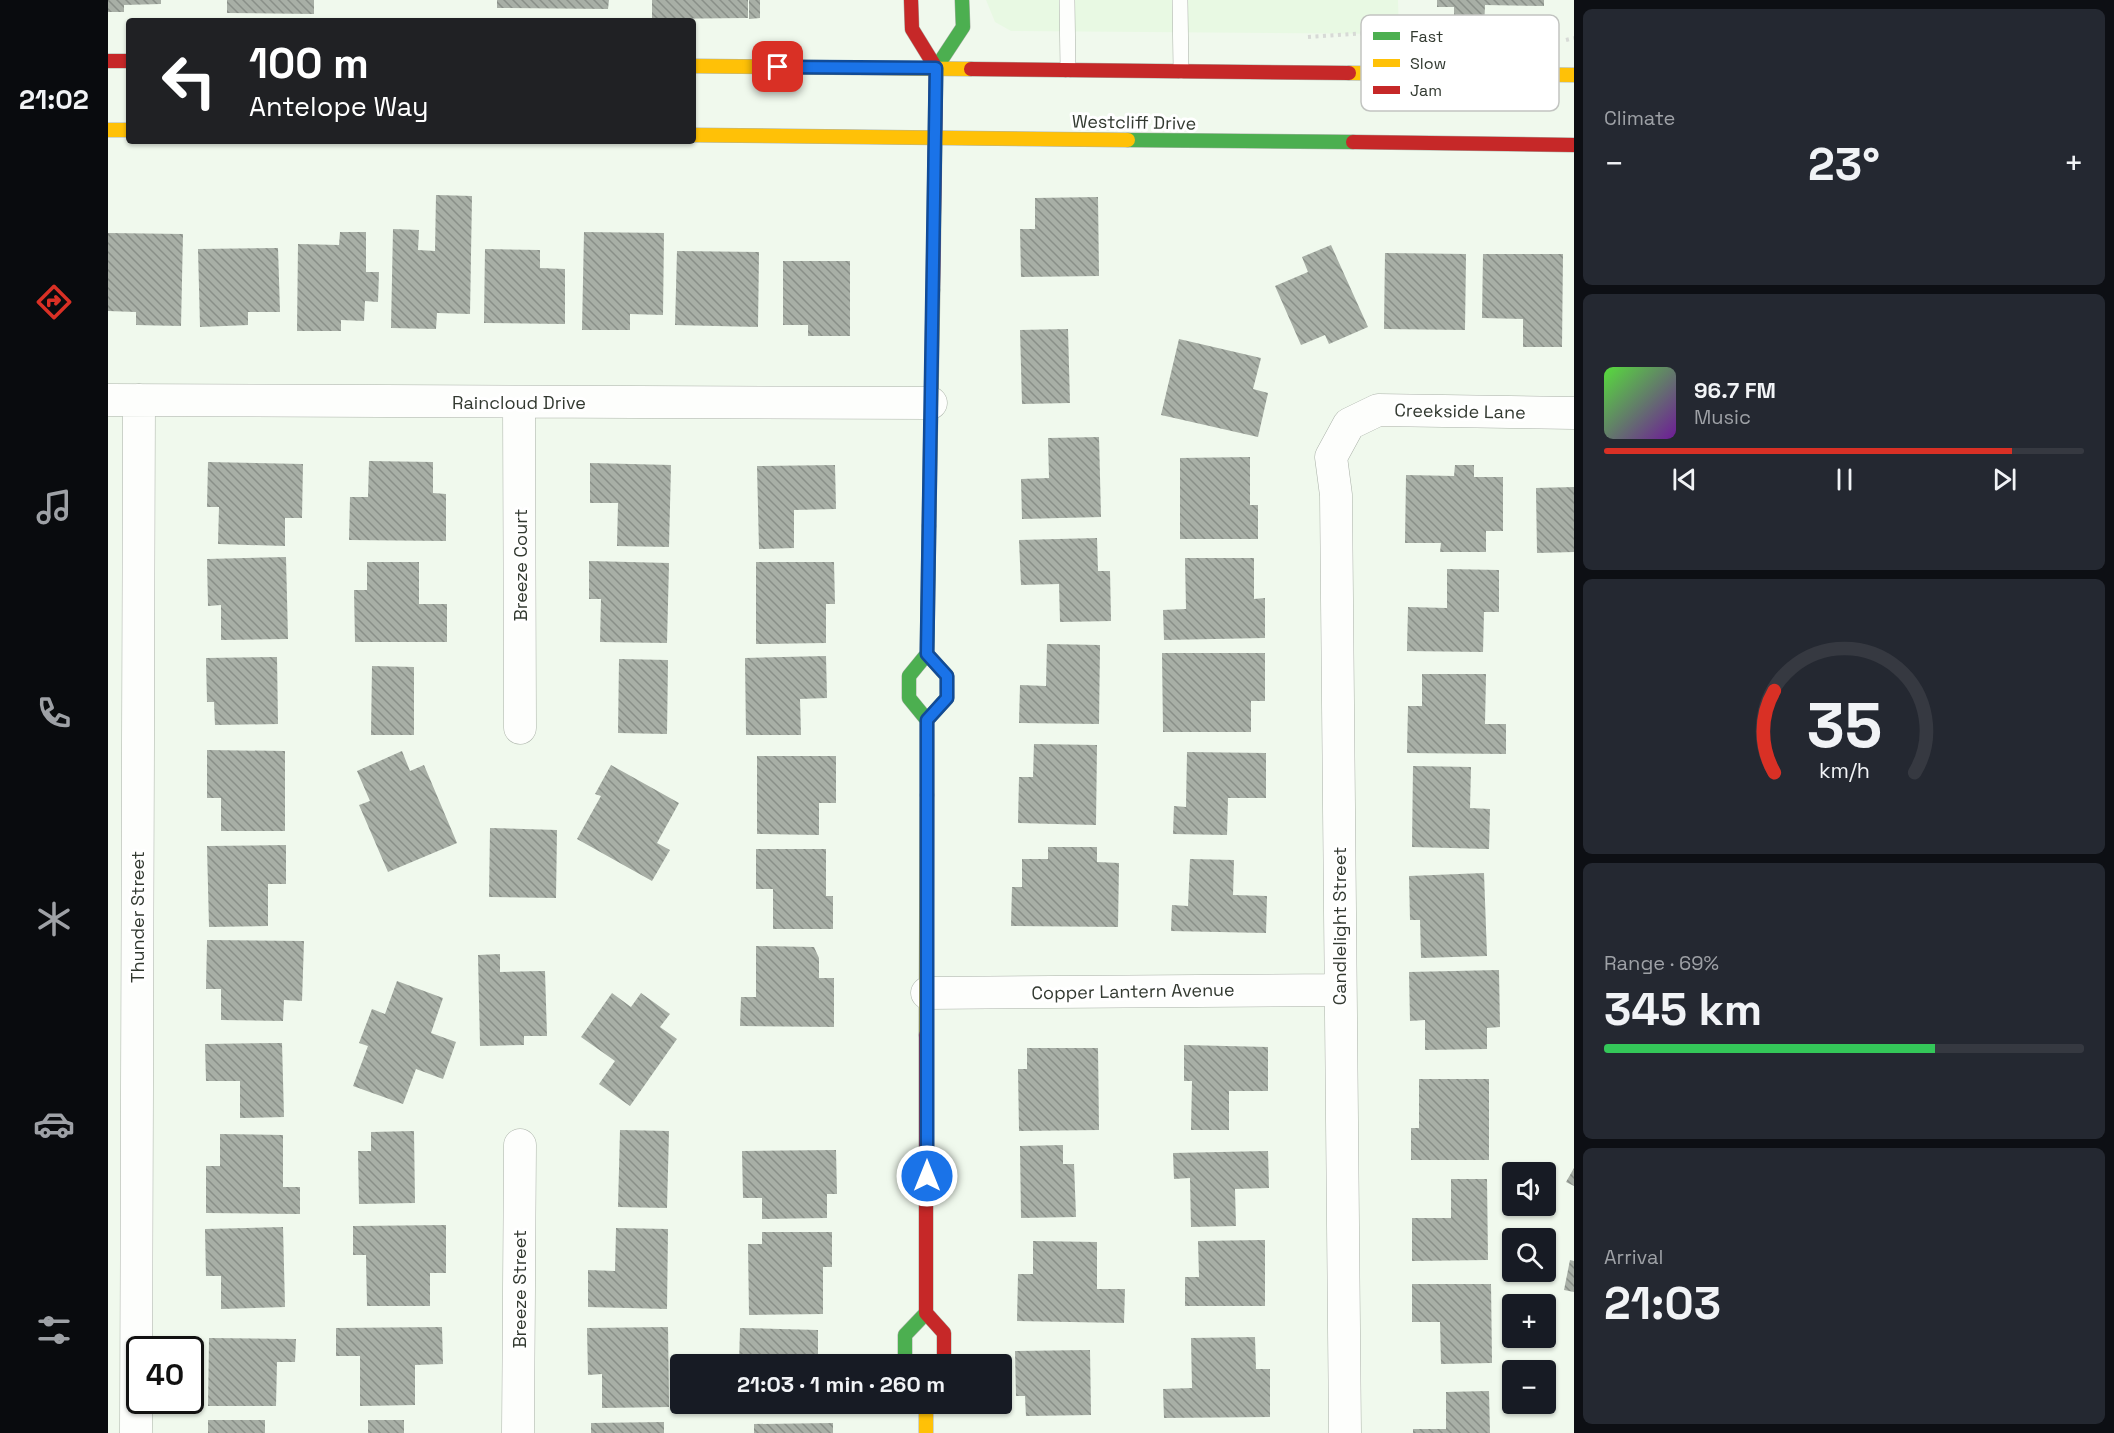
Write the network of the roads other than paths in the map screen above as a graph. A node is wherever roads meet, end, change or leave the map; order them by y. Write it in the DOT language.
graph roads {
  1 [pos="911,0"];
  2 [pos="963,0"];
  3 [pos="1067,0"];
  4 [pos="1180,0"];
  5 [pos="108,61"];
  6 [pos="126,61"];
  7 [pos="696,66"];
  8 [pos="936,68"];
  9 [pos="1068,70"];
  10 [pos="1181,71"];
  11 [pos="1361,73"];
  12 [pos="1559,75"];
  13 [pos="1574,75"];
  14 [pos="108,130"];
  15 [pos="126,130"];
  16 [pos="696,135"];
  17 [pos="935,138"];
  18 [pos="1574,145"];
  19 [pos="108,400"];
  20 [pos="139,400"];
  21 [pos="519,402"];
  22 [pos="931,403"];
  23 [pos="1574,413"];
  24 [pos="1349,424"];
  25 [pos="927,654"];
  26 [pos="927,720"];
  27 [pos="520,728"];
  28 [pos="1340,990"];
  29 [pos="927,993"];
  30 [pos="520,1145"];
  31 [pos="926,1313"];
  32 [pos="905,1354"];
  33 [pos="944,1354"];
  34 [pos="926,1414"];
  35 [pos="136,1433"];
  36 [pos="518,1433"];
  37 [pos="926,1433"];
  38 [pos="1345,1433"];
  1 -- 8 [label="main road"];
  2 -- 8 [label="main road"];
  3 -- 9 [label="lane"];
  4 -- 10 [label="lane"];
  5 -- 6 [label="main road"];
  7 -- 8 [label="main road"];
  8 -- 9 [label="main road"];
  8 -- 17 [label="main road"];
  9 -- 10 [label="main road"];
  10 -- 11 [label="main road"];
  12 -- 13 [label="main road"];
  14 -- 15 [label="main road"];
  16 -- 17 [label="main road, Westcliff Drive"];
  17 -- 18 [label="main road, Westcliff Drive"];
  17 -- 22 [label="main road"];
  19 -- 20 [label="street, Raincloud Drive"];
  20 -- 21 [label="street, Raincloud Drive"];
  20 -- 35 [label="street, Thunder Street"];
  21 -- 22 [label="street, Raincloud Drive"];
  21 -- 27 [label="street, Breeze Court"];
  22 -- 25 [label="main road"];
  23 -- 24 [label="street, Creekside Lane"];
  24 -- 28 [label="street, Candlelight Street"];
  25 -- 26 [label="main road"];
  25 -- 26 [label="main road"];
  26 -- 29 [label="main road"];
  28 -- 29 [label="street, Copper Lantern Avenue"];
  28 -- 38 [label="street, Candlelight Street"];
  29 -- 31 [label="main road"];
  30 -- 36 [label="street, Breeze Street"];
  31 -- 32 [label="main road"];
  31 -- 33 [label="main road"];
  34 -- 37 [label="main road"];
}
